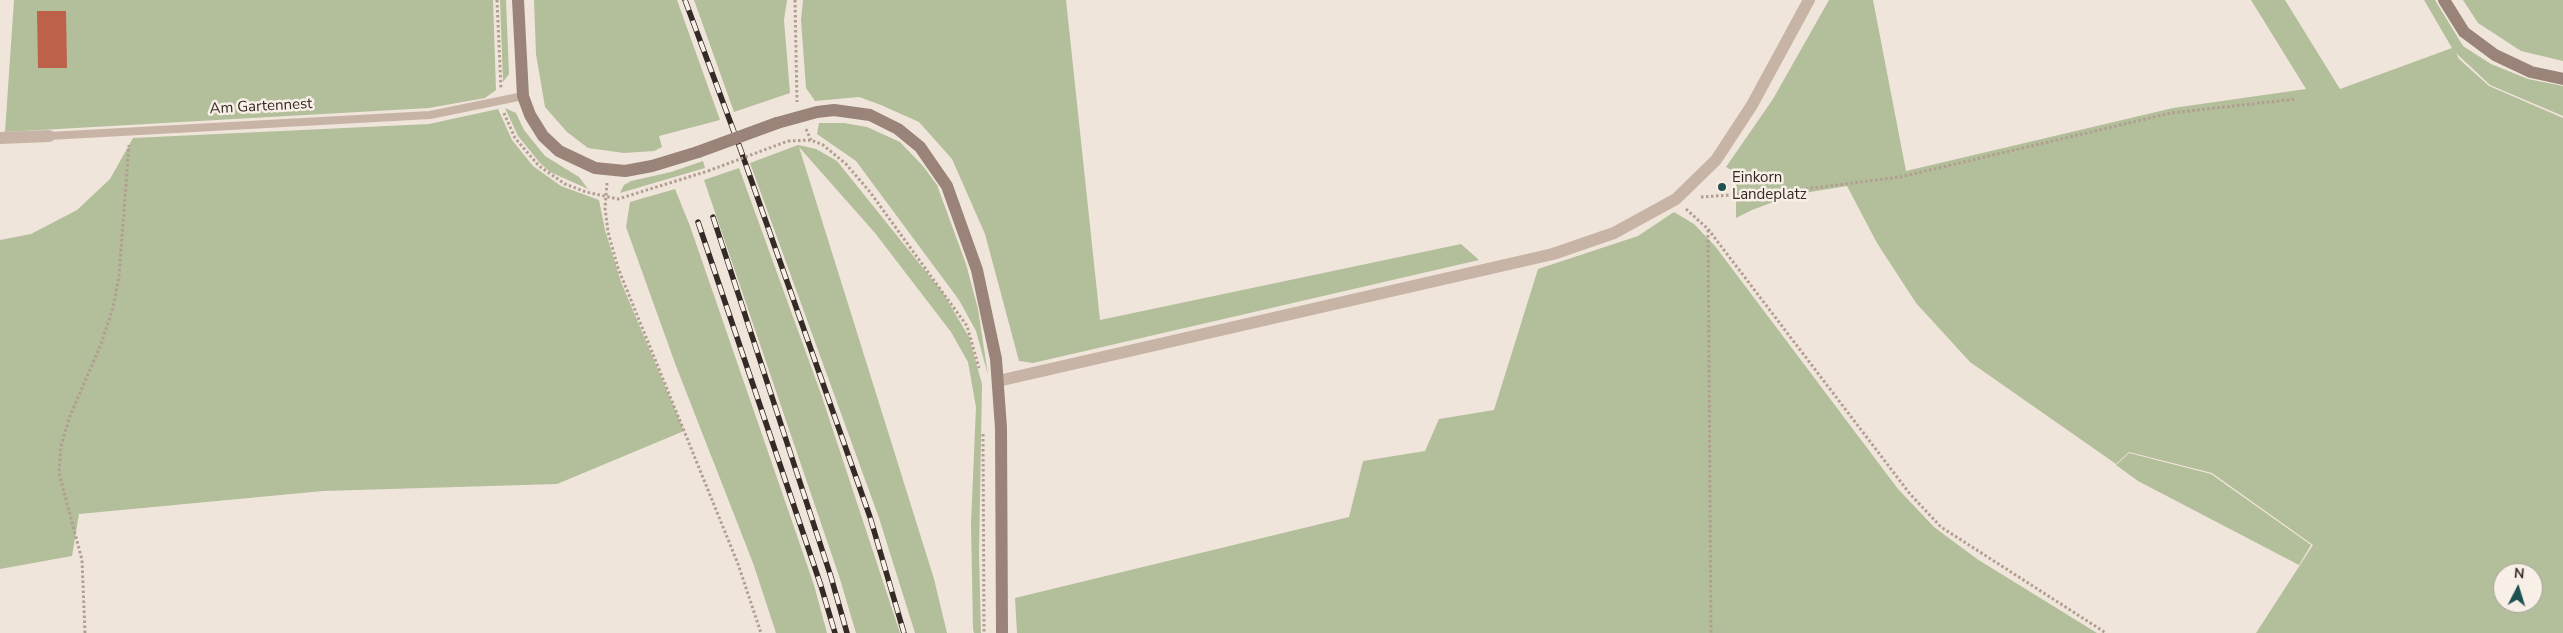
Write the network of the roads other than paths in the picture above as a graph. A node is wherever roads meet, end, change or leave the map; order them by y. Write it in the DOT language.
graph roads {
  1 [pos="518,0"];
  2 [pos="1809,0"];
  3 [pos="2444,0"];
  4 [pos="2563,79"];
  5 [pos="523,96"];
  6 [pos="49,136"];
  7 [pos="0,138"];
  8 [pos="998,381"];
  9 [pos="1002,633"];
  1 -- 5 [label="main road"];
  2 -- 8 [label="street"];
  3 -- 4 [label="main road"];
  5 -- 6 [label="lane, Am Gartennest"];
  5 -- 8 [label="main road, bridge"];
  6 -- 7 [label="street, Am Gartennest"];
  8 -- 9 [label="main road"];
}
